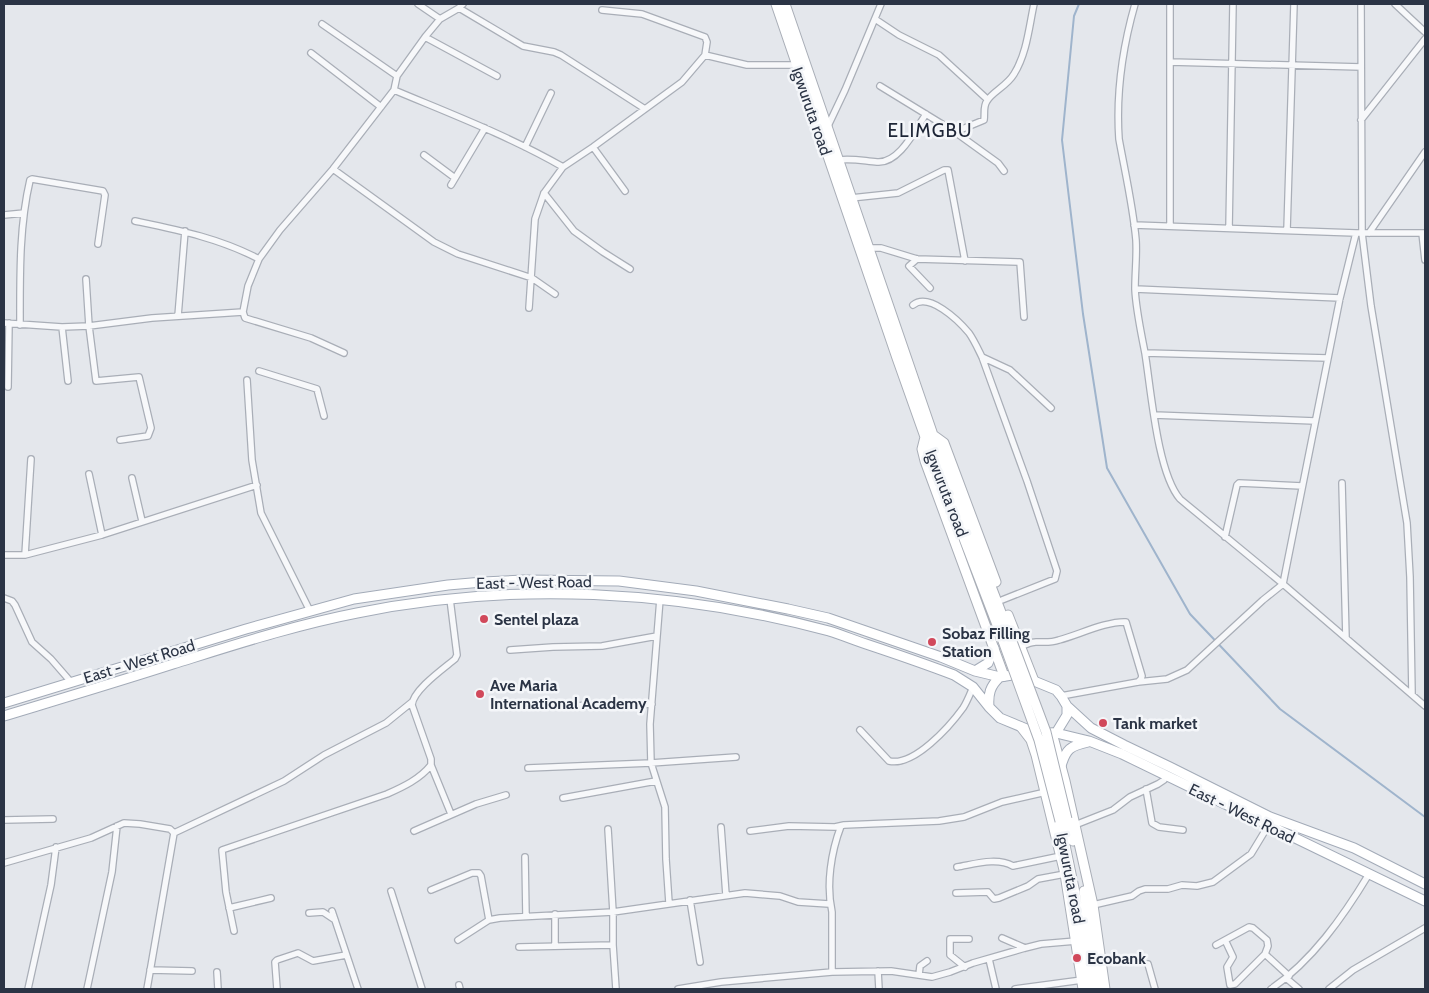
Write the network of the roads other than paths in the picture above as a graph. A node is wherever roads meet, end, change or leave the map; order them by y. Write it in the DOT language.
graph roads {
  1 [pos="418,4"];
  2 [pos="776,4"];
  3 [pos="785,4"];
  4 [pos="881,4"];
  5 [pos="1034,4"];
  6 [pos="1135,4"];
  7 [pos="1170,4"];
  8 [pos="1233,4"];
  9 [pos="1294,4"];
  10 [pos="1361,4"];
  11 [pos="1395,4"];
  12 [pos="461,6"];
  13 [pos="602,10"];
  14 [pos="440,19"];
  15 [pos="875,19"];
  16 [pos="322,24"];
  17 [pos="1425,32"];
  18 [pos="425,37"];
  19 [pos="1425,39"];
  20 [pos="311,53"];
  21 [pos="705,55"];
  22 [pos="1170,62"];
  23 [pos="1231,64"];
  24 [pos="1291,64"];
  25 [pos="797,65"];
  26 [pos="1361,66"];
  27 [pos="397,76"];
  28 [pos="497,76"];
  29 [pos="880,86"];
  30 [pos="394,90"];
  31 [pos="551,93"];
  32 [pos="987,99"];
  33 [pos="381,107"];
  34 [pos="645,109"];
  35 [pos="926,114"];
  36 [pos="1361,120"];
  37 [pos="485,128"];
  38 [pos="827,128"];
  39 [pos="955,132"];
  40 [pos="525,147"];
  41 [pos="593,147"];
  42 [pos="1425,152"];
  43 [pos="424,155"];
  44 [pos="838,160"];
  45 [pos="564,167"];
  46 [pos="333,169"];
  47 [pos="1004,171"];
  48 [pos="454,178"];
  49 [pos="450,185"];
  50 [pos="625,191"];
  51 [pos="544,193"];
  52 [pos="851,198"];
  53 [pos="24,213"];
  54 [pos="4,215"];
  55 [pos="135,221"];
  56 [pos="1134,225"];
  57 [pos="1170,226"];
  58 [pos="1229,228"];
  59 [pos="1287,230"];
  60 [pos="185,231"];
  61 [pos="1359,233"];
  62 [pos="1369,233"];
  63 [pos="1423,233"];
  64 [pos="98,244"];
  65 [pos="868,248"];
  66 [pos="258,259"];
  67 [pos="917,260"];
  68 [pos="1425,260"];
  69 [pos="964,261"];
  70 [pos="630,269"];
  71 [pos="532,278"];
  72 [pos="86,279"];
  73 [pos="930,288"];
  74 [pos="1135,289"];
  75 [pos="555,294"];
  76 [pos="1340,298"];
  77 [pos="913,305"];
  78 [pos="529,308"];
  79 [pos="243,312"];
  80 [pos="178,316"];
  81 [pos="1024,317"];
  82 [pos="6,323"];
  83 [pos="20,325"];
  84 [pos="89,326"];
  85 [pos="62,328"];
  86 [pos="1145,352"];
  87 [pos="344,353"];
  88 [pos="982,357"];
  89 [pos="1328,358"];
  90 [pos="259,371"];
  91 [pos="247,380"];
  92 [pos="68,382"];
  93 [pos="8,387"];
  94 [pos="1051,408"];
  95 [pos="1154,415"];
  96 [pos="324,416"];
  97 [pos="1315,422"];
  98 [pos="929,436"];
  99 [pos="120,440"];
  100 [pos="31,459"];
  101 [pos="90,474"];
  102 [pos="132,478"];
  103 [pos="1342,483"];
  104 [pos="257,484"];
  105 [pos="1302,486"];
  106 [pos="142,521"];
  107 [pos="102,535"];
  108 [pos="1225,537"];
  109 [pos="4,555"];
  110 [pos="25,555"];
  111 [pos="1283,584"];
  112 [pos="4,598"];
  113 [pos="450,599"];
  114 [pos="660,599"];
  115 [pos="1002,600"];
  116 [pos="310,611"];
  117 [pos="846,625"];
  118 [pos="844,635"];
  119 [pos="657,636"];
  120 [pos="1346,638"];
  121 [pos="1021,646"];
  122 [pos="994,648"];
  123 [pos="510,650"];
  124 [pos="975,671"];
  125 [pos="1002,677"];
  126 [pos="1034,680"];
  127 [pos="70,682"];
  128 [pos="1138,682"];
  129 [pos="973,687"];
  130 [pos="1412,694"];
  131 [pos="1061,696"];
  132 [pos="412,702"];
  133 [pos="4,703"];
  134 [pos="652,704"];
  135 [pos="1067,706"];
  136 [pos="1425,706"];
  137 [pos="517,707"];
  138 [pos="989,707"];
  139 [pos="4,716"];
  140 [pos="1021,727"];
  141 [pos="860,730"];
  142 [pos="1054,733"];
  143 [pos="1089,741"];
  144 [pos="736,757"];
  145 [pos="650,763"];
  146 [pos="431,765"];
  147 [pos="1061,766"];
  148 [pos="528,768"];
  149 [pos="1166,775"];
  150 [pos="656,781"];
  151 [pos="1146,789"];
  152 [pos="1046,792"];
  153 [pos="1213,794"];
  154 [pos="506,795"];
  155 [pos="563,798"];
  156 [pos="451,814"];
  157 [pos="53,819"];
  158 [pos="4,820"];
  159 [pos="1067,821"];
  160 [pos="117,826"];
  161 [pos="841,826"];
  162 [pos="1268,826"];
  163 [pos="721,828"];
  164 [pos="608,829"];
  165 [pos="1183,830"];
  166 [pos="414,831"];
  167 [pos="750,831"];
  168 [pos="174,833"];
  169 [pos="56,847"];
  170 [pos="1061,856"];
  171 [pos="525,858"];
  172 [pos="4,863"];
  173 [pos="957,867"];
  174 [pos="1065,874"];
  175 [pos="1369,874"];
  176 [pos="1425,884"];
  177 [pos="431,890"];
  178 [pos="391,892"];
  179 [pos="956,892"];
  180 [pos="726,895"];
  181 [pos="271,898"];
  182 [pos="690,900"];
  183 [pos="1425,901"];
  184 [pos="669,903"];
  185 [pos="829,904"];
  186 [pos="1092,905"];
  187 [pos="229,908"];
  188 [pos="332,911"];
  189 [pos="614,912"];
  190 [pos="310,913"];
  191 [pos="555,914"];
  192 [pos="526,916"];
  193 [pos="335,920"];
  194 [pos="490,920"];
  195 [pos="1425,928"];
  196 [pos="234,931"];
  197 [pos="969,938"];
  198 [pos="1002,938"];
  199 [pos="458,940"];
  200 [pos="1225,940"];
  201 [pos="1076,941"];
  202 [pos="555,945"];
  203 [pos="613,945"];
  204 [pos="1216,945"];
  205 [pos="519,947"];
  206 [pos="1025,948"];
  207 [pos="1264,954"];
  208 [pos="346,955"];
  209 [pos="989,959"];
  210 [pos="927,961"];
  211 [pos="700,962"];
  212 [pos="1148,964"];
  213 [pos="965,967"];
  214 [pos="150,970"];
  215 [pos="878,971"];
  216 [pos="192,972"];
  217 [pos="217,972"];
  218 [pos="832,972"];
  219 [pos="919,975"];
  220 [pos="1287,977"];
  221 [pos="1082,985"];
  222 [pos="28,989"];
  223 [pos="87,989"];
  224 [pos="147,989"];
  225 [pos="218,989"];
  226 [pos="277,989"];
  227 [pos="358,989"];
  228 [pos="422,989"];
  229 [pos="616,989"];
  230 [pos="678,989"];
  231 [pos="878,989"];
  232 [pos="996,989"];
  233 [pos="1015,989"];
  234 [pos="1090,989"];
  235 [pos="1098,989"];
  236 [pos="1105,989"];
  237 [pos="1156,989"];
  238 [pos="1271,989"];
  239 [pos="1299,989"];
  240 [pos="1329,989"];
  1 -- 14 [label="street"];
  2 -- 25 [label="main road, Igwuruta road"];
  3 -- 38 [label="main road, Igwuruta road"];
  4 -- 15 [label="street"];
  5 -- 32 [label="street"];
  6 -- 56 [label="street"];
  7 -- 22 [label="street"];
  8 -- 23 [label="street"];
  9 -- 24 [label="street"];
  10 -- 26 [label="street"];
  11 -- 17 [label="street"];
  12 -- 14 [label="street"];
  12 -- 34 [label="street"];
  13 -- 21 [label="street"];
  14 -- 18 [label="street"];
  15 -- 32 [label="street"];
  15 -- 38 [label="street"];
  16 -- 27 [label="street"];
  18 -- 27 [label="street"];
  18 -- 28 [label="street"];
  19 -- 36 [label="street"];
  20 -- 33 [label="street"];
  21 -- 25 [label="street"];
  21 -- 34 [label="street"];
  22 -- 23 [label="street"];
  22 -- 57 [label="street"];
  23 -- 24 [label="street"];
  23 -- 58 [label="street"];
  24 -- 26 [label="street"];
  24 -- 59 [label="street"];
  25 -- 98 [label="main road, Igwuruta road"];
  26 -- 36 [label="street"];
  27 -- 30 [label="street"];
  29 -- 35 [label="street"];
  30 -- 33 [label="street"];
  30 -- 37 [label="street"];
  31 -- 40 [label="street"];
  32 -- 39 [label="street"];
  33 -- 46 [label="street"];
  34 -- 41 [label="street"];
  35 -- 39 [label="street"];
  35 -- 44 [label="street"];
  36 -- 61 [label="street"];
  37 -- 40 [label="street"];
  37 -- 48 [label="street"];
  38 -- 44 [label="main road, Igwuruta road"];
  39 -- 47 [label="street"];
  40 -- 45 [label="street"];
  41 -- 45 [label="street"];
  41 -- 50 [label="street"];
  42 -- 62 [label="street"];
  43 -- 48 [label="street"];
  44 -- 52 [label="main road, Igwuruta road"];
  45 -- 51 [label="street"];
  46 -- 66 [label="street"];
  46 -- 71 [label="street"];
  48 -- 49 [label="street"];
  51 -- 70 [label="street"];
  51 -- 71 [label="street"];
  52 -- 65 [label="main road, Igwuruta road"];
  52 -- 69 [label="street"];
  53 -- 54 [label="street"];
  53 -- 64 [label="street"];
  53 -- 83 [label="street"];
  55 -- 60 [label="street"];
  56 -- 57 [label="street"];
  56 -- 74 [label="street"];
  57 -- 58 [label="street"];
  58 -- 59 [label="street"];
  59 -- 61 [label="street"];
  60 -- 66 [label="street"];
  60 -- 80 [label="street"];
  61 -- 62 [label="street"];
  61 -- 76 [label="street"];
  61 -- 130 [label="street"];
  62 -- 63 [label="street"];
  63 -- 68 [label="street"];
  65 -- 67 [label="street"];
  65 -- 98 [label="main road, Igwuruta road"];
  66 -- 79 [label="street"];
  67 -- 69 [label="street"];
  67 -- 73 [label="street"];
  69 -- 81 [label="street"];
  71 -- 75 [label="street"];
  71 -- 78 [label="street"];
  72 -- 84 [label="street"];
  74 -- 76 [label="street"];
  74 -- 86 [label="street"];
  76 -- 89 [label="street"];
  77 -- 88 [label="street"];
  79 -- 80 [label="street"];
  79 -- 87 [label="street"];
  80 -- 84 [label="street"];
  82 -- 83 [label="street"];
  82 -- 93 [label="street"];
  83 -- 85 [label="street"];
  84 -- 85 [label="street"];
  84 -- 99 [label="street"];
  85 -- 92 [label="street"];
  86 -- 89 [label="street"];
  86 -- 95 [label="street"];
  88 -- 94 [label="street"];
  88 -- 115 [label="street"];
  89 -- 97 [label="street"];
  90 -- 96 [label="street"];
  91 -- 104 [label="street"];
  95 -- 97 [label="street"];
  95 -- 108 [label="street"];
  97 -- 105 [label="street"];
  98 -- 115 [label="main road"];
  98 -- 122 [label="main road"];
  98 -- 159 [label="main road, Igwuruta road, bridge"];
  100 -- 110 [label="street"];
  101 -- 107 [label="street"];
  102 -- 106 [label="street"];
  103 -- 120 [label="street"];
  104 -- 106 [label="street"];
  104 -- 116 [label="street"];
  105 -- 108 [label="street"];
  105 -- 111 [label="street"];
  106 -- 107 [label="street"];
  107 -- 110 [label="street"];
  108 -- 111 [label="street"];
  109 -- 110 [label="street"];
  111 -- 120 [label="street"];
  111 -- 128 [label="street"];
  112 -- 127 [label="street"];
  113 -- 114 [label="main road, East - West Road"];
  113 -- 132 [label="street"];
  113 -- 139 [label="main road, East - West Road"];
  114 -- 118 [label="main road, East - West Road"];
  114 -- 119 [label="street"];
  115 -- 121 [label="main road"];
  116 -- 117 [label="main road, East - West Road"];
  116 -- 127 [label="main road, East - West Road"];
  117 -- 118 [label="main road"];
  117 -- 124 [label="main road, East - West Road"];
  118 -- 129 [label="main road, East - West Road"];
  119 -- 123 [label="street"];
  119 -- 134 [label="street"];
  120 -- 130 [label="street"];
  121 -- 126 [label="main road"];
  121 -- 128 [label="street"];
  122 -- 124 [label="main road"];
  122 -- 125 [label="main road"];
  124 -- 125 [label="main road, East - West Road"];
  125 -- 126 [label="main road, East - West Road"];
  125 -- 138 [label="main road"];
  126 -- 131 [label="main road, East - West Road"];
  127 -- 133 [label="main road, East - West Road"];
  128 -- 131 [label="street"];
  129 -- 138 [label="main road, East - West Road"];
  129 -- 141 [label="street"];
  130 -- 136 [label="street"];
  131 -- 135 [label="main road"];
  132 -- 146 [label="street"];
  132 -- 168 [label="street"];
  134 -- 137 [label="street"];
  134 -- 145 [label="street"];
  135 -- 142 [label="main road"];
  135 -- 153 [label="main road, East - West Road"];
  138 -- 140 [label="main road"];
  140 -- 142 [label="main road"];
  140 -- 152 [label="main road"];
  142 -- 143 [label="main road, East - West Road"];
  142 -- 147 [label="main road"];
  143 -- 147 [label="main road"];
  143 -- 149 [label="main road, East - West Road"];
  144 -- 145 [label="street"];
  145 -- 148 [label="street"];
  145 -- 150 [label="street"];
  146 -- 156 [label="street"];
  146 -- 187 [label="street"];
  147 -- 159 [label="main road"];
  149 -- 151 [label="street"];
  149 -- 153 [label="main road, East - West Road"];
  150 -- 155 [label="street"];
  150 -- 184 [label="street"];
  151 -- 159 [label="street"];
  151 -- 165 [label="street"];
  152 -- 161 [label="street"];
  152 -- 170 [label="main road"];
  153 -- 162 [label="main road, East - West Road"];
  153 -- 176 [label="main road, East - West Road"];
  154 -- 156 [label="street"];
  156 -- 166 [label="street"];
  157 -- 158 [label="street"];
  159 -- 186 [label="main road"];
  159 -- 234 [label="main road, Igwuruta road"];
  159 -- 235 [label="main road, Igwuruta road"];
  160 -- 168 [label="street"];
  160 -- 169 [label="street"];
  160 -- 223 [label="street"];
  161 -- 167 [label="street"];
  161 -- 185 [label="street"];
  162 -- 175 [label="main road, East - West Road"];
  162 -- 186 [label="street"];
  163 -- 180 [label="street"];
  164 -- 189 [label="street"];
  168 -- 214 [label="street"];
  169 -- 172 [label="street"];
  169 -- 222 [label="street"];
  170 -- 173 [label="street"];
  170 -- 174 [label="main road"];
  171 -- 192 [label="street"];
  174 -- 179 [label="street"];
  174 -- 201 [label="main road"];
  175 -- 183 [label="main road, East - West Road"];
  175 -- 220 [label="street"];
  177 -- 194 [label="street"];
  178 -- 228 [label="street"];
  180 -- 182 [label="street"];
  180 -- 185 [label="street"];
  181 -- 187 [label="street"];
  182 -- 184 [label="street"];
  182 -- 211 [label="street"];
  184 -- 189 [label="street"];
  185 -- 218 [label="street"];
  186 -- 236 [label="main road"];
  187 -- 196 [label="street"];
  188 -- 193 [label="street"];
  189 -- 191 [label="street"];
  189 -- 203 [label="street"];
  190 -- 193 [label="street"];
  191 -- 192 [label="street"];
  191 -- 202 [label="street"];
  192 -- 194 [label="street"];
  193 -- 208 [label="street"];
  194 -- 199 [label="street"];
  195 -- 240 [label="street"];
  197 -- 213 [label="street"];
  198 -- 206 [label="street"];
  200 -- 204 [label="street"];
  200 -- 207 [label="street"];
  200 -- 207 [label="street"];
  201 -- 206 [label="street"];
  201 -- 221 [label="main road"];
  202 -- 203 [label="street"];
  202 -- 205 [label="street"];
  203 -- 229 [label="street"];
  206 -- 209 [label="street"];
  207 -- 220 [label="street"];
  208 -- 226 [label="street"];
  208 -- 227 [label="street"];
  209 -- 213 [label="street"];
  209 -- 232 [label="street"];
  210 -- 219 [label="street"];
  212 -- 237 [label="street"];
  213 -- 219 [label="street"];
  214 -- 216 [label="street"];
  214 -- 224 [label="street"];
  215 -- 218 [label="street"];
  215 -- 219 [label="street"];
  215 -- 231 [label="street"];
  217 -- 225 [label="street"];
  218 -- 230 [label="street"];
  220 -- 238 [label="street"];
  220 -- 239 [label="street"];
  221 -- 233 [label="street"];
}
